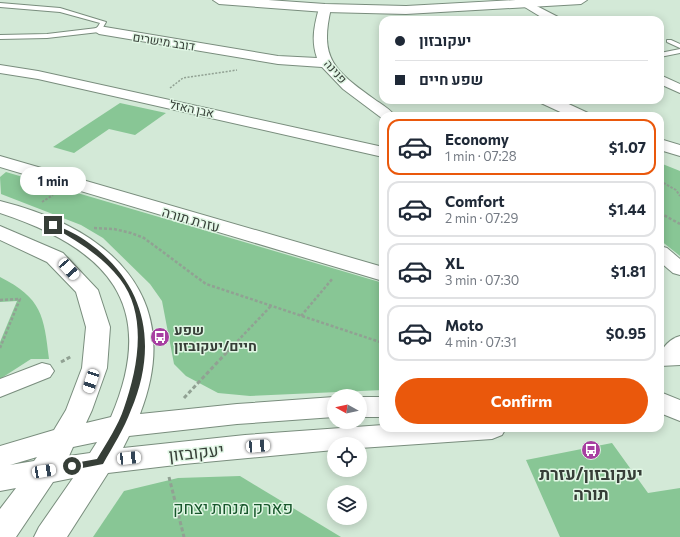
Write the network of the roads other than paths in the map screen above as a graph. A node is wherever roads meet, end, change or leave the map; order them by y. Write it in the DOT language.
graph roads {
  1 [pos="219,0"];
  2 [pos="581,0"];
  3 [pos="327,4"];
  4 [pos="528,4"];
  5 [pos="0,5"];
  6 [pos="436,15"];
  7 [pos="548,16"];
  8 [pos="99,30"];
  9 [pos="0,36"];
  10 [pos="669,41"];
  11 [pos="680,46"];
  12 [pos="680,51"];
  13 [pos="664,54"];
  14 [pos="328,64"];
  15 [pos="0,69"];
  16 [pos="664,81"];
  17 [pos="680,89"];
  18 [pos="556,104"];
  19 [pos="383,112"];
  20 [pos="573,112"];
  21 [pos="664,145"];
  22 [pos="379,151"];
  23 [pos="680,151"];
  24 [pos="0,161"];
  25 [pos="0,207"];
  26 [pos="0,232"];
  27 [pos="664,255"];
  28 [pos="680,269"];
  29 [pos="379,273"];
  30 [pos="42,371"];
  31 [pos="0,388"];
  32 [pos="664,404"];
  33 [pos="367,407"];
  34 [pos="379,407"];
  35 [pos="327,408"];
  36 [pos="680,412"];
  37 [pos="664,414"];
  38 [pos="120,426"];
  39 [pos="439,432"];
  40 [pos="65,438"];
  41 [pos="0,457"];
  42 [pos="100,462"];
  43 [pos="44,471"];
  44 [pos="0,479"];
  45 [pos="0,534"];
  46 [pos="50,537"];
  1 -- 3 [label="street"];
  2 -- 4 [label="street"];
  3 -- 6 [label="street"];
  3 -- 14 [label="street, פנינה"];
  4 -- 6 [label="street"];
  4 -- 7 [label="street"];
  5 -- 8 [label="lane"];
  8 -- 9 [label="lane, דובב מישרים"];
  8 -- 14 [label="street, דובב מישרים"];
  10 -- 11 [label="lane"];
  12 -- 13 [label="lane"];
  14 -- 19 [label="street, פנינה"];
  15 -- 22 [label="street, אבן האזל"];
  16 -- 17 [label="street"];
  18 -- 20 [label="street"];
  21 -- 23 [label="street"];
  24 -- 29 [label="street, עזרת תורה"];
  25 -- 38 [label="street"];
  26 -- 40 [label="street"];
  27 -- 28 [label="street"];
  30 -- 31 [label="street"];
  32 -- 36 [label="street"];
  33 -- 34 [label="street"];
  35 -- 38 [label="street"];
  36 -- 37 [label="street"];
  38 -- 40 [label="street"];
  38 -- 42 [label="street"];
  39 -- 42 [label="street, יעקובזון"];
  40 -- 41 [label="street"];
  40 -- 43 [label="street"];
  42 -- 43 [label="street, יעקובזון"];
  42 -- 46 [label="street"];
  43 -- 44 [label="street, יעקובזון"];
  43 -- 45 [label="street"];
}
